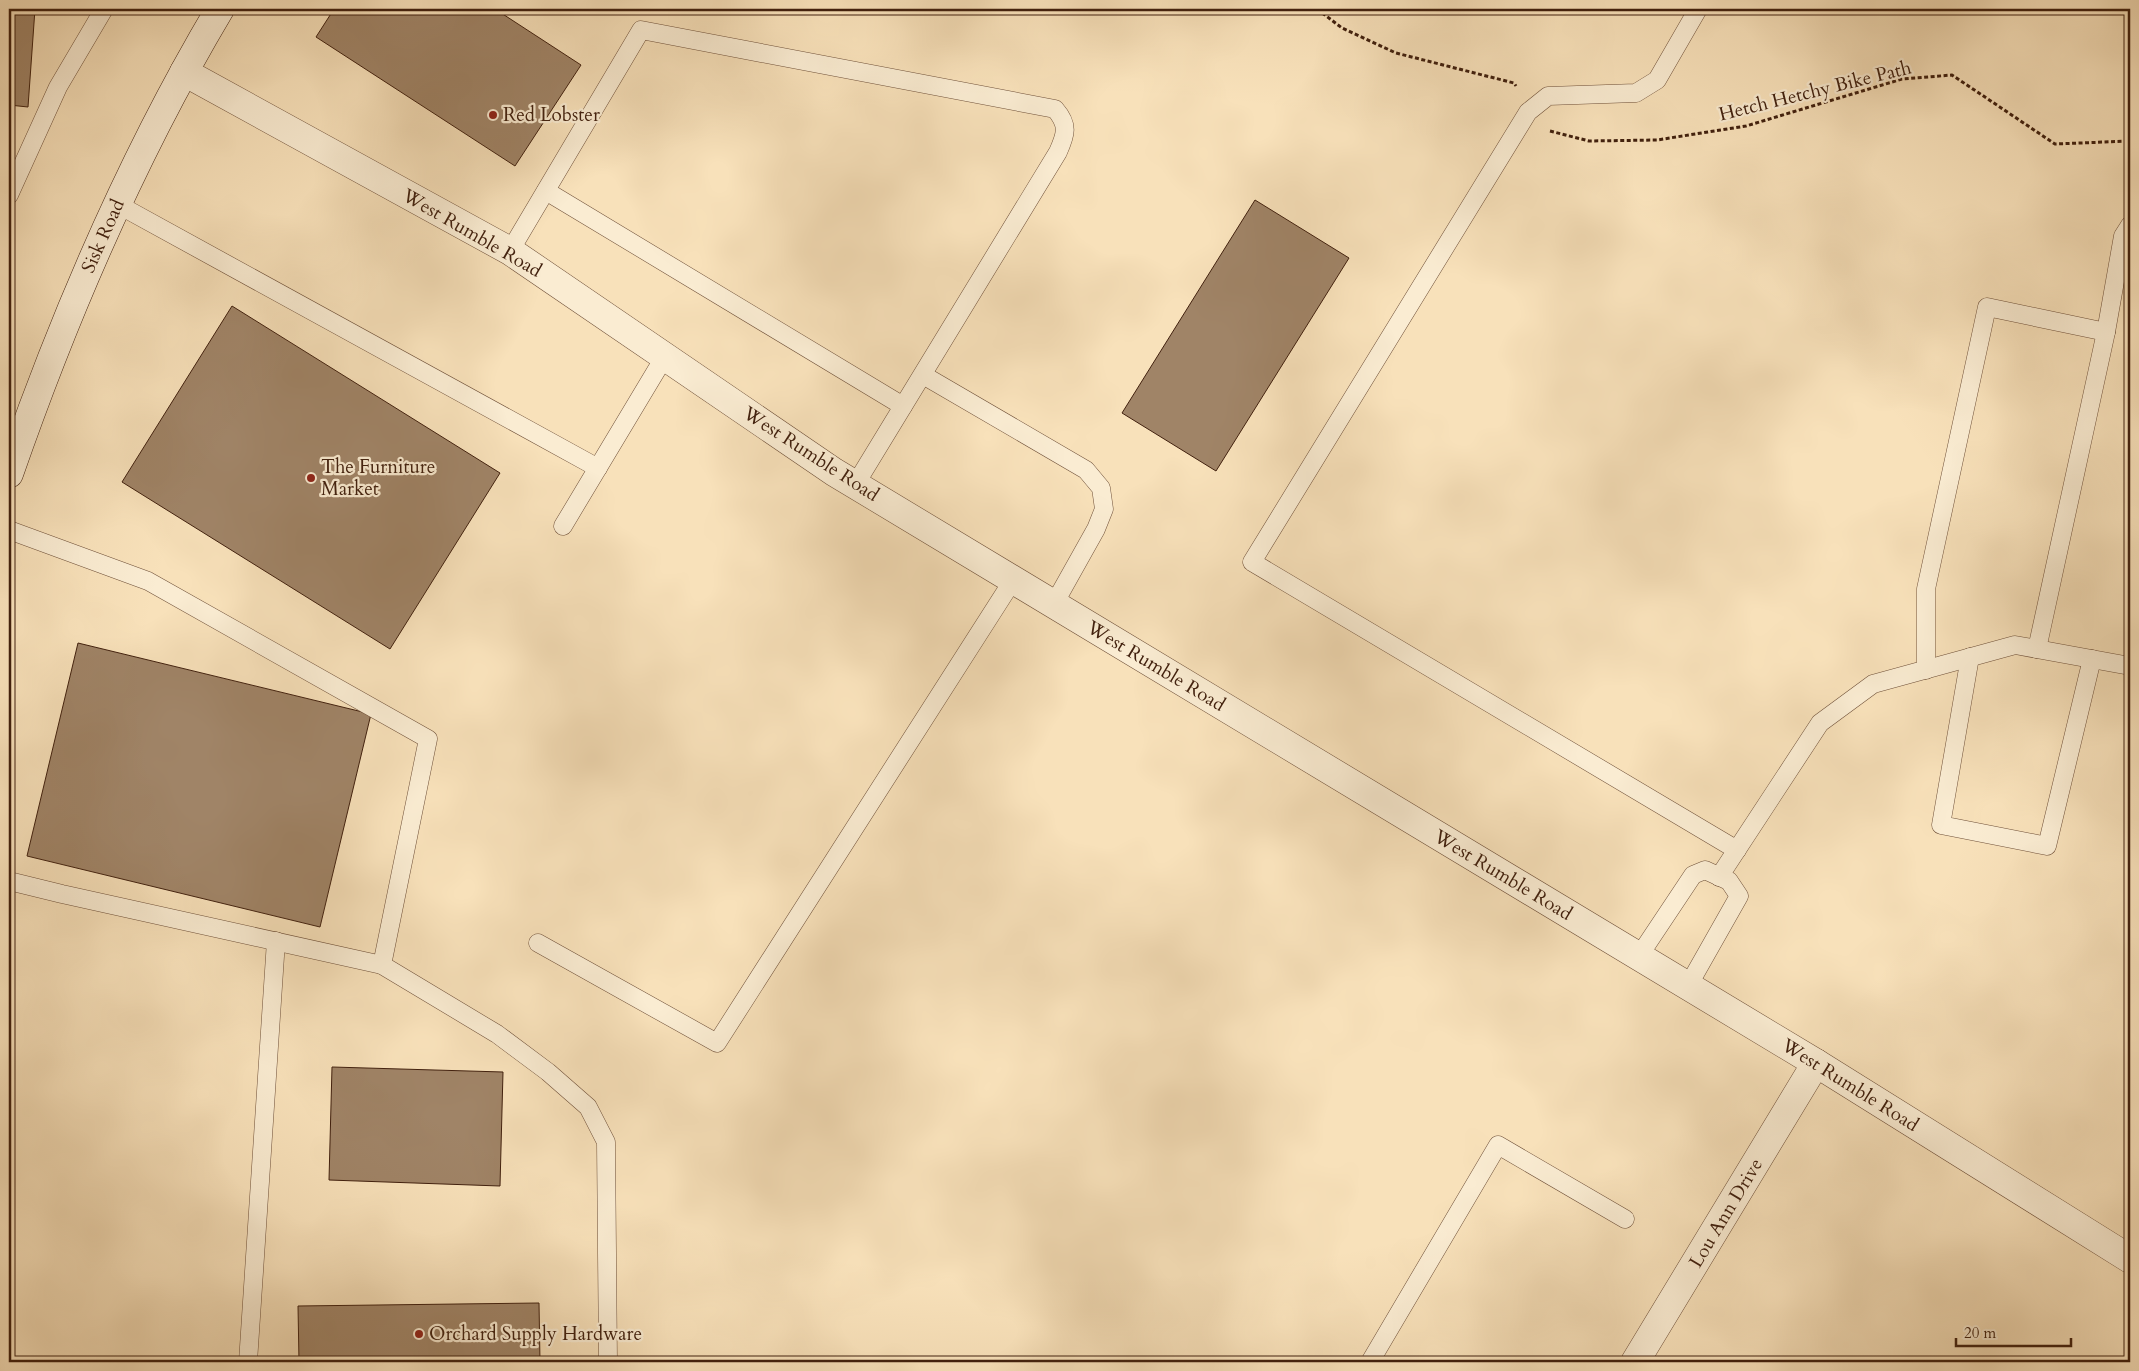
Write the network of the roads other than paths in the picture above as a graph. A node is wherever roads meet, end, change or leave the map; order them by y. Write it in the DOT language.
graph roads {
  1 [pos="104,9"];
  2 [pos="220,9"];
  3 [pos="1698,9"];
  4 [pos="184,72"];
  5 [pos="546,191"];
  6 [pos="9,195"];
  7 [pos="117,204"];
  8 [pos="2130,225"];
  9 [pos="510,251"];
  10 [pos="2106,332"];
  11 [pos="664,356"];
  12 [pos="923,375"];
  13 [pos="903,406"];
  14 [pos="598,468"];
  15 [pos="9,474"];
  16 [pos="855,485"];
  17 [pos="563,526"];
  18 [pos="9,530"];
  19 [pos="1013,580"];
  20 [pos="1054,604"];
  21 [pos="2037,649"];
  22 [pos="1970,657"];
  23 [pos="2092,659"];
  24 [pos="2130,666"];
  25 [pos="1926,670"];
  26 [pos="1737,850"];
  27 [pos="1719,877"];
  28 [pos="9,881"];
  29 [pos="276,941"];
  30 [pos="538,943"];
  31 [pos="1639,956"];
  32 [pos="382,965"];
  33 [pos="1688,986"];
  34 [pos="1816,1063"];
  35 [pos="1625,1219"];
  36 [pos="2130,1259"];
  37 [pos="248,1362"];
  38 [pos="608,1362"];
  39 [pos="1370,1362"];
  40 [pos="1635,1362"];
  1 -- 6 [label="lane"];
  2 -- 4 [label="street, Sisk Road"];
  3 -- 26 [label="lane"];
  4 -- 7 [label="street, Sisk Road"];
  4 -- 9 [label="street, West Rumble Road"];
  5 -- 9 [label="lane"];
  5 -- 12 [label="lane"];
  5 -- 13 [label="lane"];
  7 -- 14 [label="lane"];
  7 -- 15 [label="street, Sisk Road"];
  8 -- 10 [label="lane"];
  9 -- 11 [label="street, West Rumble Road"];
  10 -- 21 [label="lane"];
  10 -- 25 [label="lane"];
  11 -- 14 [label="lane"];
  11 -- 16 [label="street, West Rumble Road"];
  12 -- 13 [label="lane"];
  12 -- 20 [label="lane"];
  13 -- 16 [label="lane"];
  14 -- 17 [label="lane"];
  16 -- 19 [label="street, West Rumble Road"];
  18 -- 32 [label="lane"];
  19 -- 20 [label="street, West Rumble Road"];
  19 -- 30 [label="lane"];
  20 -- 31 [label="street, West Rumble Road"];
  21 -- 22 [label="lane"];
  21 -- 23 [label="lane"];
  22 -- 23 [label="lane"];
  22 -- 25 [label="lane"];
  23 -- 24 [label="lane"];
  25 -- 26 [label="lane"];
  26 -- 27 [label="lane"];
  27 -- 31 [label="lane"];
  27 -- 33 [label="lane"];
  28 -- 29 [label="lane"];
  29 -- 32 [label="lane"];
  29 -- 37 [label="lane"];
  31 -- 33 [label="street, West Rumble Road"];
  32 -- 38 [label="lane"];
  33 -- 34 [label="street, West Rumble Road"];
  34 -- 36 [label="street, West Rumble Road"];
  34 -- 40 [label="street, Lou Ann Drive"];
  35 -- 39 [label="lane"];
}
